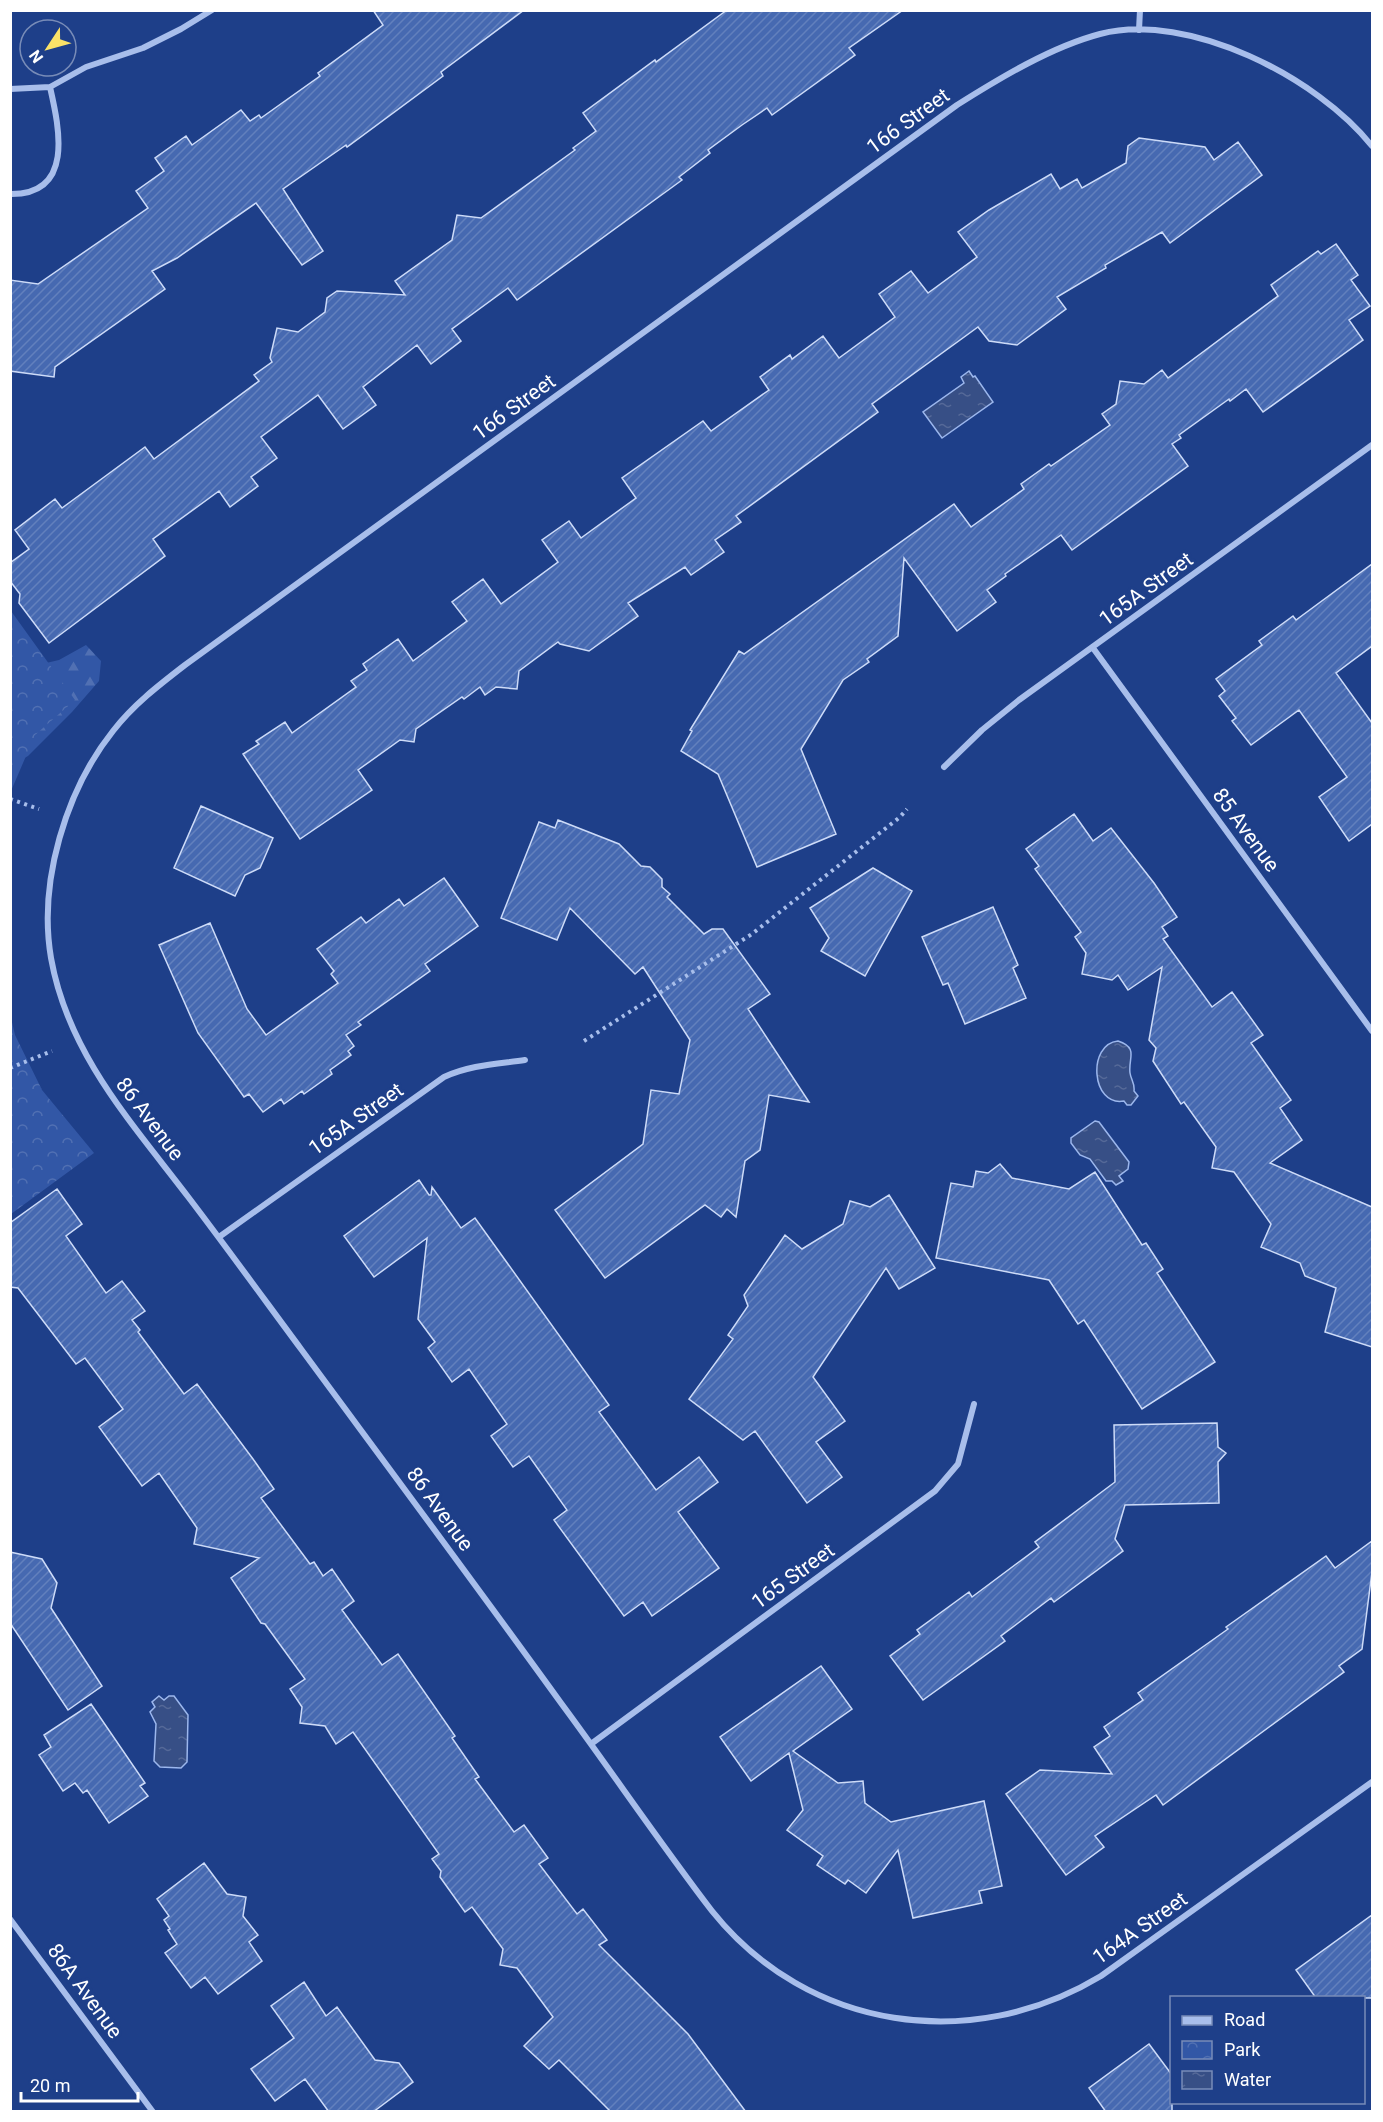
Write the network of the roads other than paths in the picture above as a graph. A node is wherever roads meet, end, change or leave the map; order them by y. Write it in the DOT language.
graph roads {
  1 [pos="212,10"];
  2 [pos="1140,10"];
  3 [pos="1139,30"];
  4 [pos="50,87"];
  5 [pos="10,89"];
  6 [pos="1372,146"];
  7 [pos="10,194"];
  8 [pos="1372,445"];
  9 [pos="1093,648"];
  10 [pos="944,767"];
  11 [pos="50,935"];
  12 [pos="1372,1031"];
  13 [pos="525,1060"];
  14 [pos="219,1237"];
  15 [pos="974,1404"];
  16 [pos="591,1744"];
  17 [pos="1372,1782"];
  18 [pos="10,1919"];
  19 [pos="896,2018"];
  20 [pos="153,2112"];
  1 -- 4 [label="street"];
  2 -- 3 [label="street"];
  3 -- 6 [label="street, 166 Street"];
  3 -- 11 [label="street, 166 Street"];
  4 -- 5 [label="street"];
  4 -- 7 [label="street"];
  8 -- 9 [label="street, 165A Street"];
  9 -- 10 [label="street, 165A Street"];
  9 -- 12 [label="street, 85 Avenue"];
  11 -- 14 [label="street, 86 Avenue"];
  13 -- 14 [label="street, 165A Street"];
  14 -- 16 [label="street, 86 Avenue"];
  15 -- 16 [label="street, 165 Street"];
  16 -- 19 [label="street, 86 Avenue"];
  17 -- 19 [label="street, 164A Street"];
  18 -- 20 [label="street, 86A Avenue"];
}
